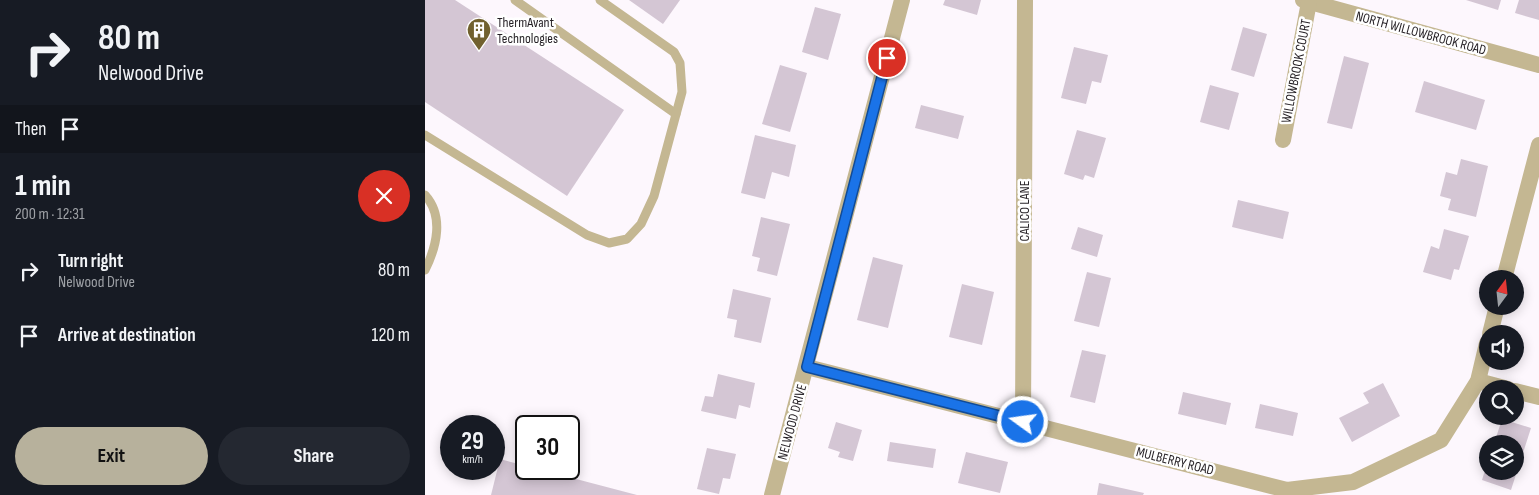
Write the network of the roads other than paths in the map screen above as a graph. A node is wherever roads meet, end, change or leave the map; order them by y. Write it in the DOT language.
graph roads {
  1 [pos="515,0"];
  2 [pos="600,0"];
  3 [pos="902,0"];
  4 [pos="1025,0"];
  5 [pos="1306,1"];
  6 [pos="1539,65"];
  7 [pos="676,114"];
  8 [pos="425,135"];
  9 [pos="1283,140"];
  10 [pos="1539,145"];
  11 [pos="425,194"];
  12 [pos="425,270"];
  13 [pos="1506,270"];
  14 [pos="807,367"];
  15 [pos="1481,370"];
  16 [pos="1478,381"];
  17 [pos="1524,393"];
  18 [pos="1539,397"];
  19 [pos="1023,422"];
  20 [pos="772,495"];
  1 -- 7 [label="lane"];
  2 -- 7 [label="lane"];
  3 -- 14 [label="street, NELWOOD DRIVE"];
  4 -- 19 [label="street, CALICO LANE"];
  5 -- 6 [label="street, NORTH WILLOWBROOK ROAD"];
  5 -- 9 [label="street, WILLOWBROOK COURT"];
  7 -- 8 [label="lane"];
  10 -- 13 [label="street"];
  11 -- 12 [label="lane"];
  14 -- 19 [label="street, MULBERRY ROAD"];
  14 -- 20 [label="street, NELWOOD DRIVE"];
  15 -- 16 [label="street, MULBERRY ROAD"];
  16 -- 19 [label="street, MULBERRY ROAD"];
  17 -- 18 [label="street"];
}
